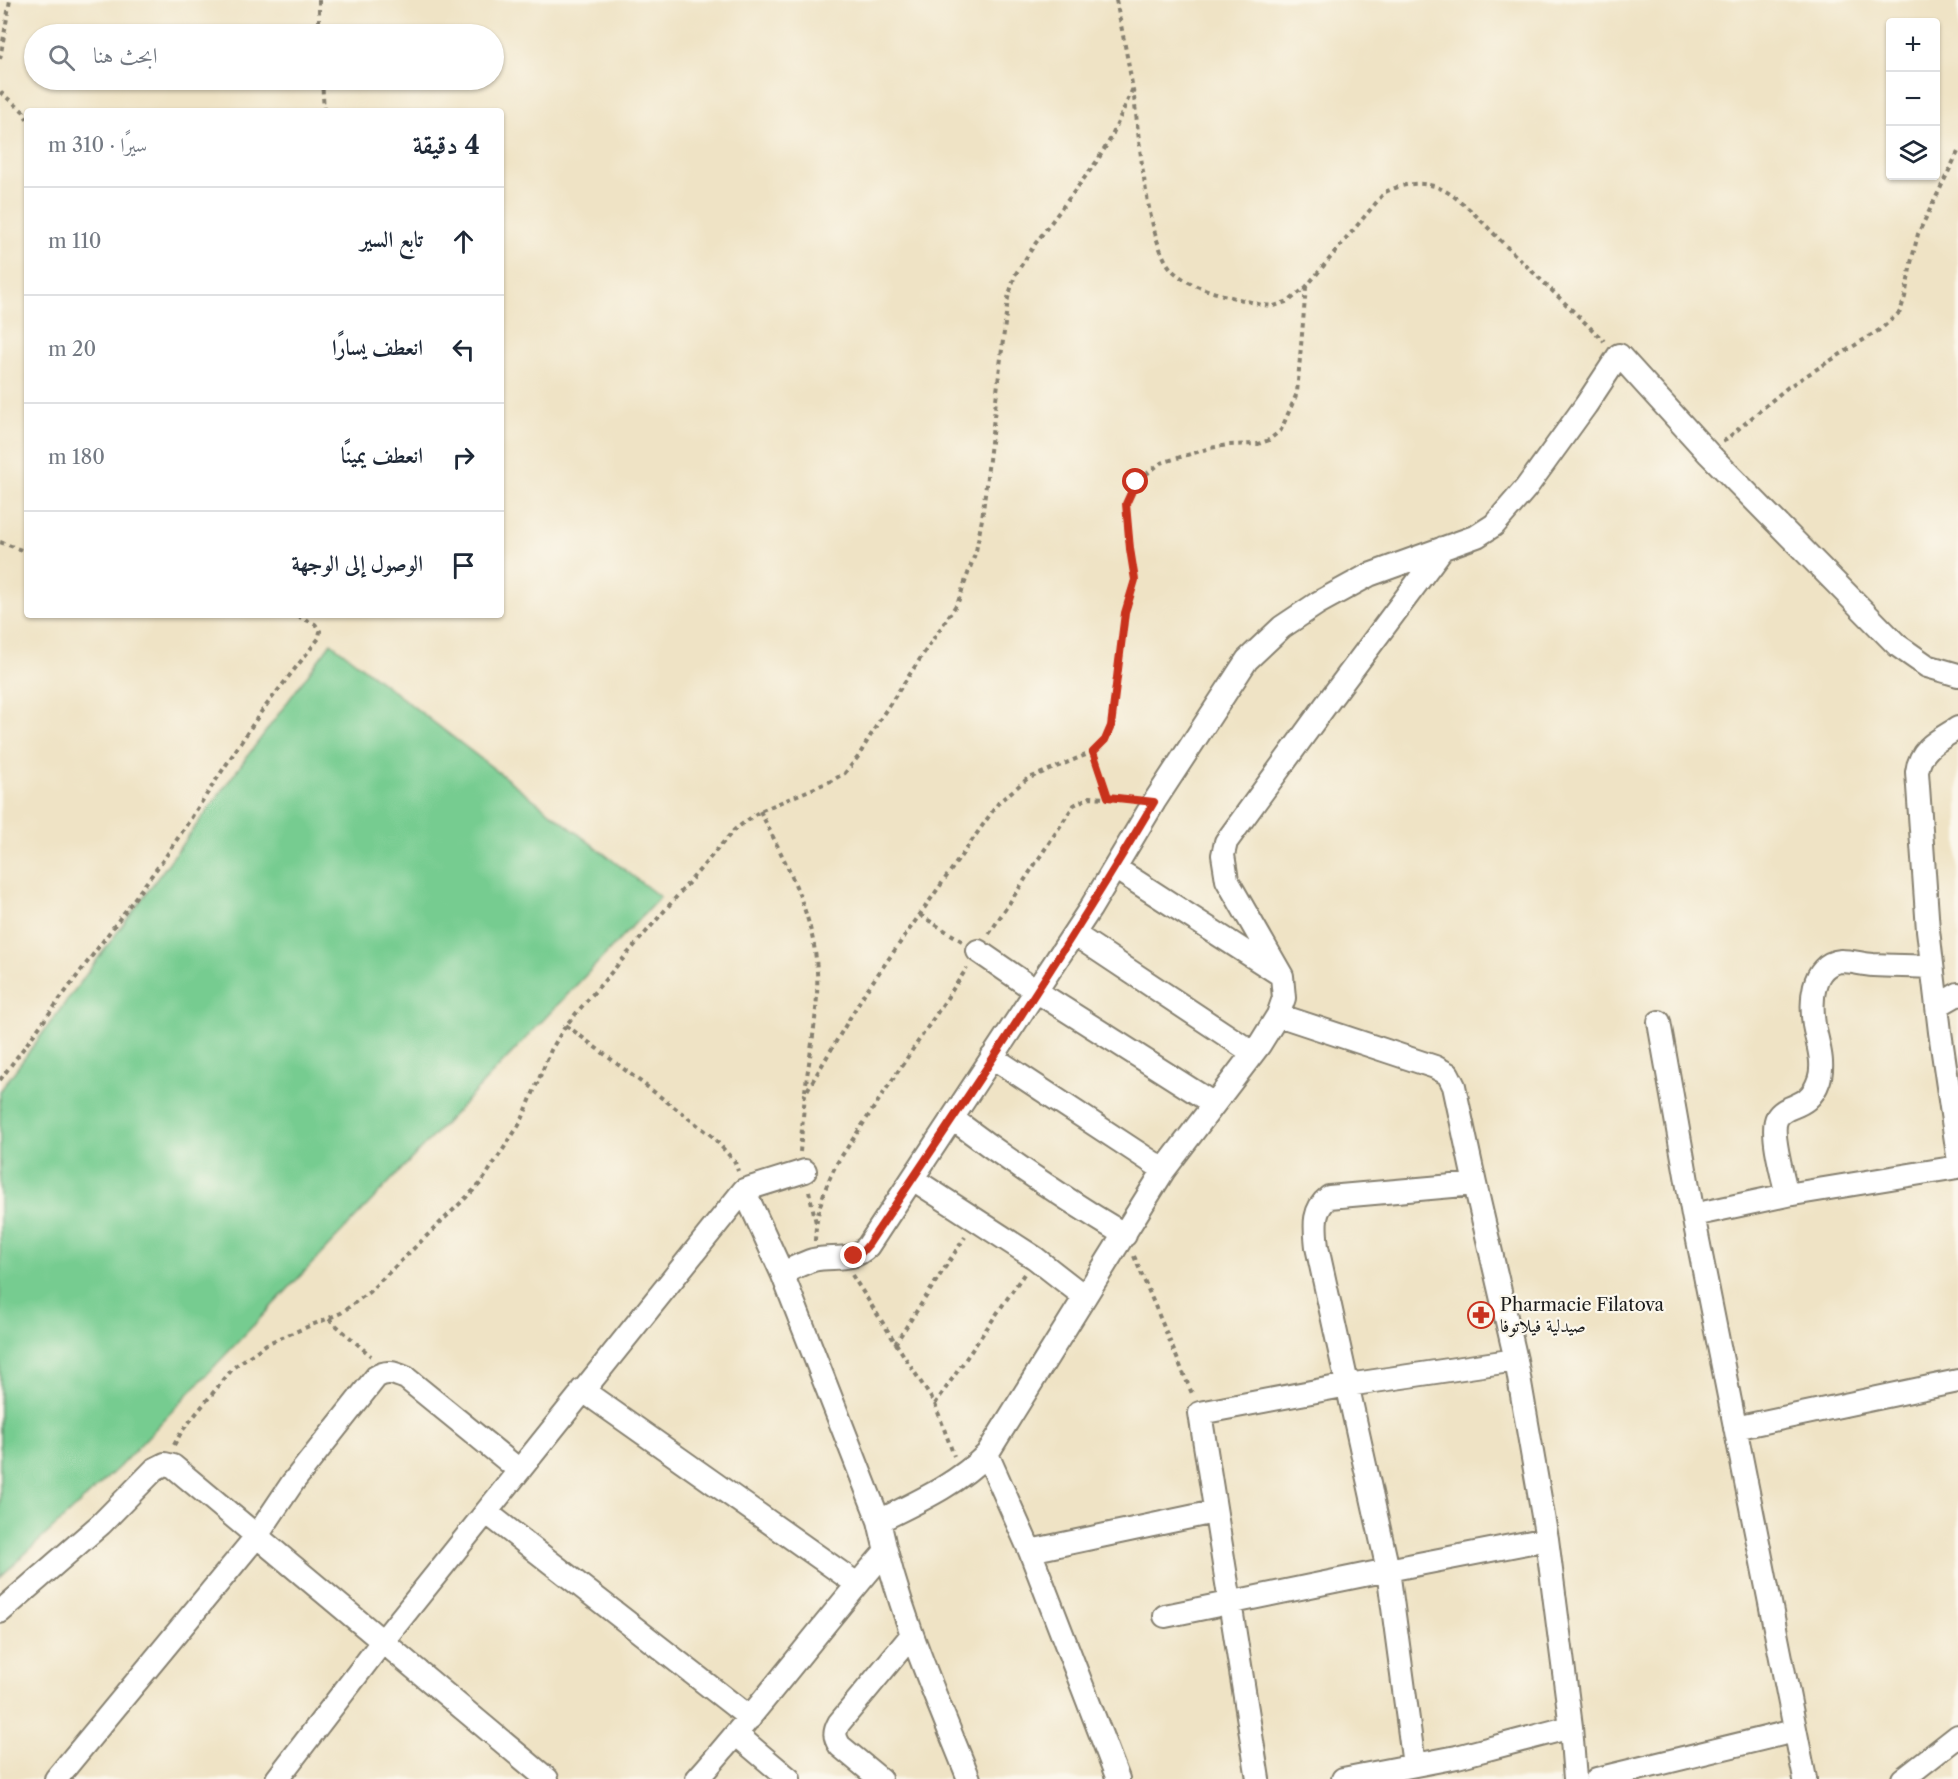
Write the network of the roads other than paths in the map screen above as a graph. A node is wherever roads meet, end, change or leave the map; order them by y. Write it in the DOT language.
graph roads {
  1 [pos="1443,548"];
  2 [pos="1958,675"];
  3 [pos="1958,728"];
  4 [pos="1115,868"];
  5 [pos="1074,934"];
  6 [pos="978,951"];
  7 [pos="1932,967"];
  8 [pos="1282,976"];
  9 [pos="1036,991"];
  10 [pos="1958,994"];
  11 [pos="1937,1006"];
  12 [pos="1278,1015"];
  13 [pos="1659,1022"];
  14 [pos="1253,1053"];
  15 [pos="992,1058"];
  16 [pos="1214,1104"];
  17 [pos="953,1119"];
  18 [pos="1958,1155"];
  19 [pos="1958,1167"];
  20 [pos="1164,1170"];
  21 [pos="805,1171"];
  22 [pos="913,1179"];
  23 [pos="1475,1184"];
  24 [pos="744,1190"];
  25 [pos="1786,1195"];
  26 [pos="1693,1215"];
  27 [pos="1125,1235"];
  28 [pos="782,1273"];
  29 [pos="1085,1297"];
  30 [pos="1516,1360"];
  31 [pos="1958,1381"];
  32 [pos="1348,1385"];
  33 [pos="582,1390"];
  34 [pos="1736,1428"];
  35 [pos="987,1454"];
  36 [pos="519,1470"];
  37 [pos="486,1512"];
  38 [pos="1214,1512"];
  39 [pos="879,1521"];
  40 [pos="256,1536"];
  41 [pos="1547,1539"];
  42 [pos="1030,1551"];
  43 [pos="885,1552"];
  44 [pos="1388,1570"];
  45 [pos="857,1584"];
  46 [pos="1231,1603"];
  47 [pos="0,1612"];
  48 [pos="1166,1616"];
  49 [pos="911,1636"];
  50 [pos="382,1642"];
  51 [pos="743,1726"];
  52 [pos="1571,1727"];
  53 [pos="1794,1731"];
  54 [pos="1958,1736"];
  55 [pos="1414,1765"];
  56 [pos="1609,1778"];
  57 [pos="56,1779"];
  58 [pos="278,1779"];
  59 [pos="547,1779"];
  60 [pos="697,1779"];
  61 [pos="789,1779"];
  62 [pos="880,1779"];
  63 [pos="969,1779"];
  64 [pos="1118,1779"];
  65 [pos="1258,1779"];
  66 [pos="1343,1779"];
  67 [pos="1575,1779"];
  68 [pos="1804,1779"];
  69 [pos="1903,1779"];
  1 -- 2 [label="street"];
  1 -- 4 [label="street"];
  1 -- 8 [label="street"];
  3 -- 7 [label="street"];
  4 -- 5 [label="street"];
  4 -- 8 [label="street"];
  5 -- 9 [label="street"];
  5 -- 14 [label="street"];
  6 -- 9 [label="street"];
  7 -- 11 [label="street"];
  7 -- 25 [label="street"];
  8 -- 12 [label="street"];
  9 -- 15 [label="street"];
  9 -- 16 [label="street"];
  10 -- 11 [label="street"];
  11 -- 18 [label="street"];
  12 -- 14 [label="street"];
  12 -- 23 [label="street"];
  13 -- 26 [label="street"];
  14 -- 16 [label="street"];
  15 -- 17 [label="street"];
  15 -- 20 [label="street"];
  16 -- 20 [label="street"];
  17 -- 22 [label="street"];
  17 -- 27 [label="street"];
  19 -- 25 [label="street"];
  20 -- 27 [label="street"];
  21 -- 24 [label="street"];
  22 -- 28 [label="street"];
  22 -- 29 [label="street"];
  23 -- 30 [label="street"];
  23 -- 32 [label="street"];
  24 -- 28 [label="street"];
  24 -- 33 [label="street"];
  25 -- 26 [label="street"];
  26 -- 34 [label="street"];
  27 -- 29 [label="street"];
  28 -- 39 [label="street"];
  29 -- 35 [label="street"];
  30 -- 32 [label="street"];
  30 -- 41 [label="street"];
  31 -- 34 [label="street"];
  32 -- 38 [label="street"];
  32 -- 44 [label="street"];
  33 -- 36 [label="street"];
  33 -- 45 [label="street"];
  34 -- 53 [label="street"];
  35 -- 39 [label="street"];
  35 -- 42 [label="street"];
  36 -- 37 [label="street"];
  36 -- 40 [label="street"];
  37 -- 50 [label="street"];
  37 -- 51 [label="street"];
  38 -- 42 [label="street"];
  38 -- 46 [label="street"];
  39 -- 43 [label="street"];
  40 -- 47 [label="street"];
  40 -- 50 [label="street"];
  40 -- 57 [label="street"];
  41 -- 44 [label="street"];
  41 -- 52 [label="street"];
  42 -- 64 [label="street"];
  43 -- 45 [label="street"];
  43 -- 49 [label="street"];
  44 -- 46 [label="street"];
  44 -- 55 [label="street"];
  45 -- 51 [label="street"];
  46 -- 48 [label="street"];
  46 -- 65 [label="street"];
  49 -- 62 [label="street"];
  49 -- 63 [label="street"];
  50 -- 58 [label="street"];
  50 -- 59 [label="street"];
  51 -- 60 [label="street"];
  51 -- 61 [label="street"];
  52 -- 55 [label="street"];
  52 -- 67 [label="street"];
  53 -- 56 [label="street"];
  53 -- 68 [label="street"];
  54 -- 69 [label="street"];
  55 -- 66 [label="street"];
}
